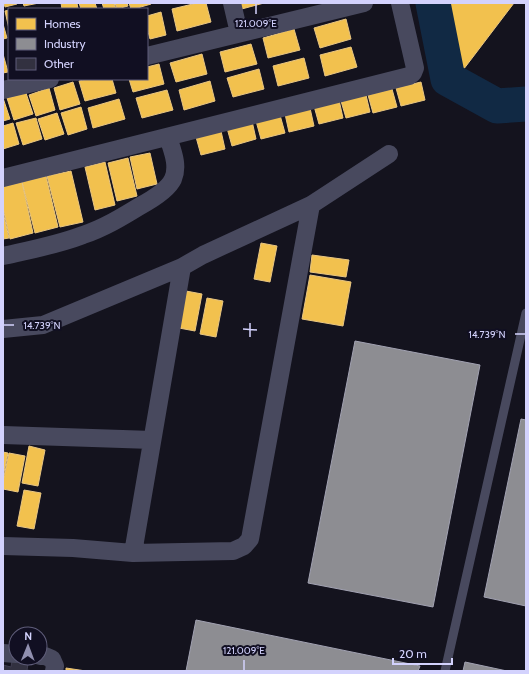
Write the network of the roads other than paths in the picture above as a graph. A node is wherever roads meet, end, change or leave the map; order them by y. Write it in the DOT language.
graph roads {
  1 [pos="232,3"];
  2 [pos="364,3"];
  3 [pos="400,3"];
  4 [pos="239,33"];
  5 [pos="148,56"];
  6 [pos="46,80"];
  7 [pos="3,90"];
  8 [pos="168,137"];
  9 [pos="389,154"];
  10 [pos="3,178"];
  11 [pos="311,205"];
  12 [pos="3,256"];
  13 [pos="182,268"];
  14 [pos="526,313"];
  15 [pos="3,329"];
  16 [pos="3,435"];
  17 [pos="152,440"];
  18 [pos="3,546"];
  19 [pos="133,553"];
  20 [pos="48,657"];
  21 [pos="54,668"];
  22 [pos="445,671"];
  1 -- 4 [label="street"];
  2 -- 4 [label="street"];
  3 -- 8 [label="street"];
  4 -- 5 [label="street"];
  6 -- 7 [label="street"];
  8 -- 10 [label="street"];
  8 -- 12 [label="street"];
  9 -- 11 [label="street"];
  11 -- 13 [label="street"];
  11 -- 19 [label="street"];
  13 -- 15 [label="street"];
  13 -- 17 [label="street"];
  14 -- 22 [label="lane"];
  16 -- 17 [label="street"];
  17 -- 19 [label="street"];
  18 -- 19 [label="street"];
  20 -- 21 [label="street"];
}
